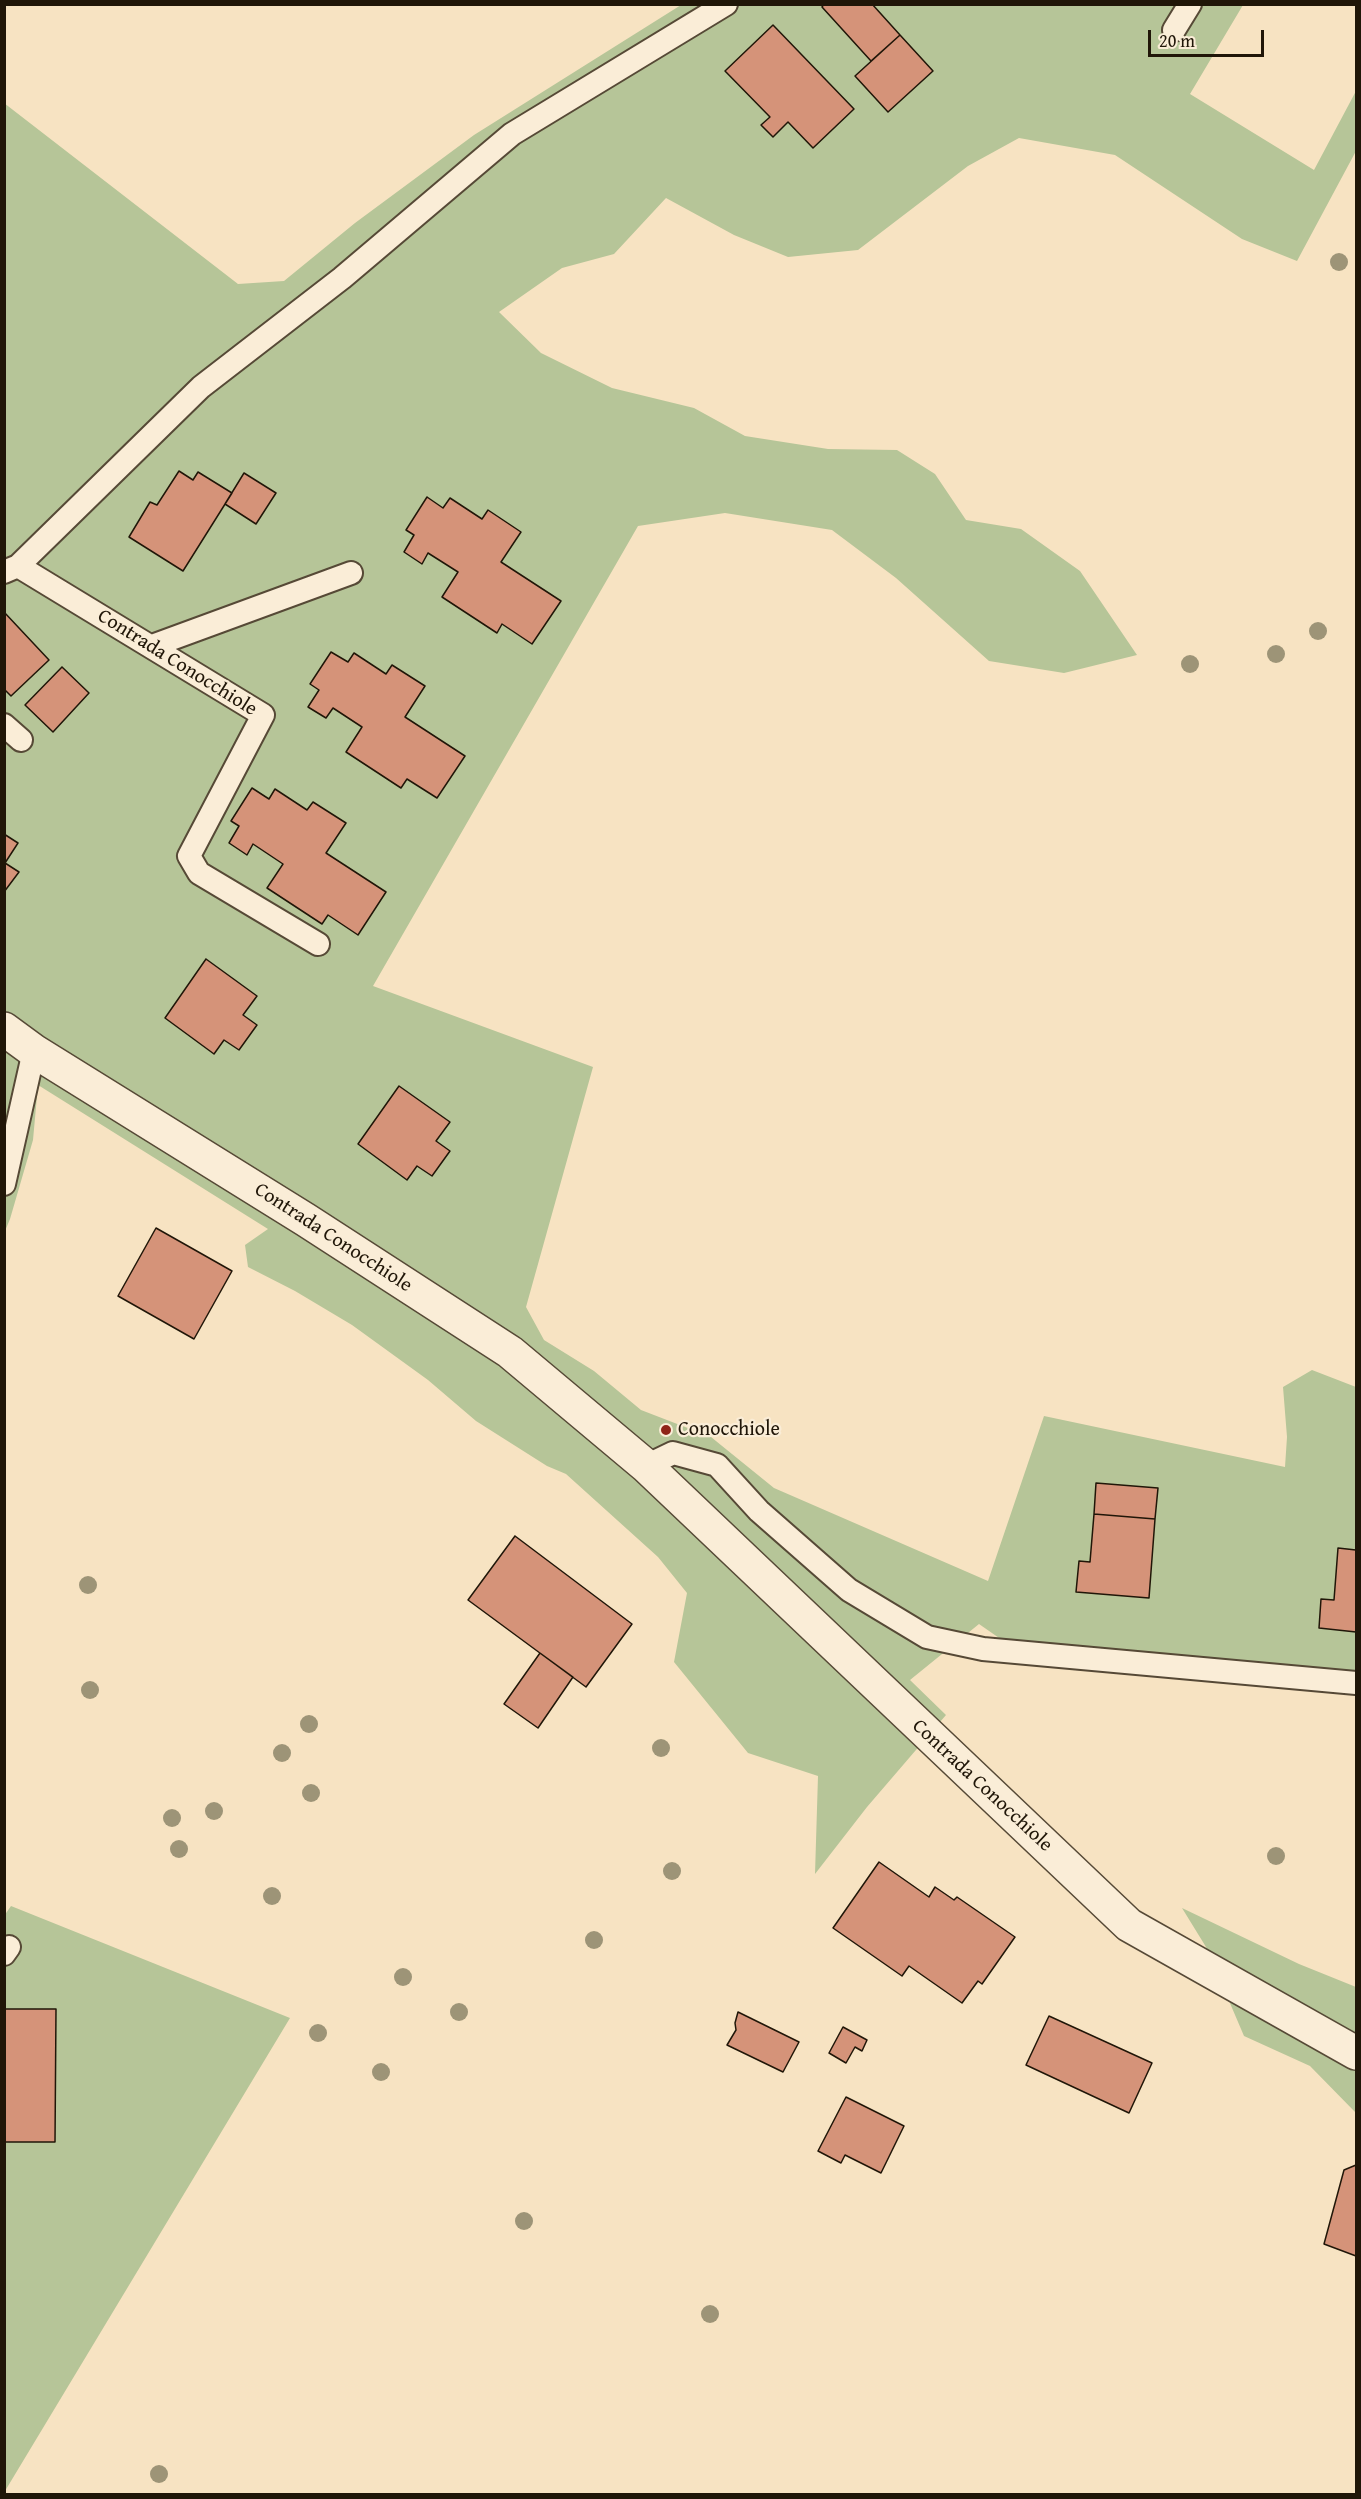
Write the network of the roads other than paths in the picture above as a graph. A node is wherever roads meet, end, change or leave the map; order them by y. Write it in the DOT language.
graph roads {
  1 [pos="726,4"];
  2 [pos="1190,4"];
  3 [pos="1174,30"];
  4 [pos="11,569"];
  5 [pos="351,573"];
  6 [pos="152,646"];
  7 [pos="4,724"];
  8 [pos="21,740"];
  9 [pos="318,944"];
  10 [pos="4,1029"];
  11 [pos="34,1051"];
  12 [pos="4,1184"];
  13 [pos="646,1466"];
  14 [pos="1356,1683"];
  15 [pos="1356,2053"];
  1 -- 4 [label="lane"];
  2 -- 3 [label="lane"];
  4 -- 6 [label="lane, Contrada Conocchiole"];
  5 -- 6 [label="lane"];
  6 -- 9 [label="lane, Contrada Conocchiole"];
  7 -- 8 [label="lane"];
  10 -- 11 [label="street, Contrada Conocchiole"];
  11 -- 12 [label="lane"];
  11 -- 13 [label="street, Contrada Conocchiole"];
  13 -- 14 [label="lane"];
  13 -- 15 [label="street, Contrada Conocchiole"];
}
